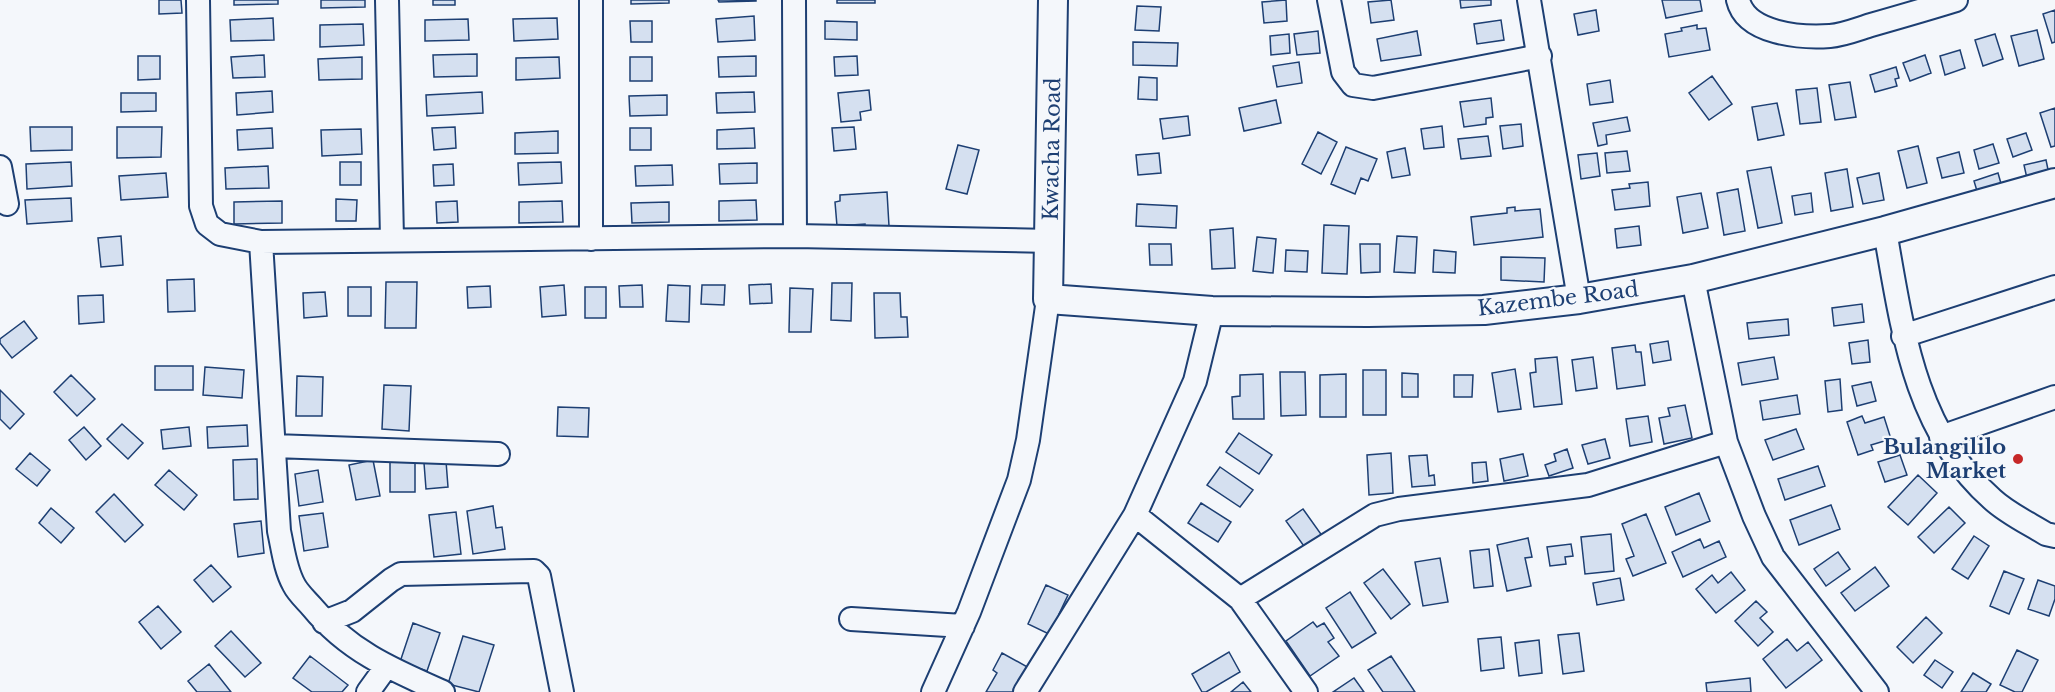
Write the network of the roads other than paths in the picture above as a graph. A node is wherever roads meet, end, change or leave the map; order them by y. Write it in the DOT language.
graph roads {
  1 [pos="198,0"];
  2 [pos="387,0"];
  3 [pos="591,0"];
  4 [pos="794,0"];
  5 [pos="1053,0"];
  6 [pos="1329,0"];
  7 [pos="1529,0"];
  8 [pos="1737,0"];
  9 [pos="1955,0"];
  10 [pos="1539,56"];
  11 [pos="0,167"];
  12 [pos="2055,183"];
  13 [pos="7,204"];
  14 [pos="1885,231"];
  15 [pos="795,236"];
  16 [pos="392,239"];
  17 [pos="591,239"];
  18 [pos="1051,241"];
  19 [pos="261,242"];
  20 [pos="1694,279"];
  21 [pos="2055,287"];
  22 [pos="1048,299"];
  23 [pos="1579,299"];
  24 [pos="1212,311"];
  25 [pos="1904,336"];
  26 [pos="2055,397"];
  27 [pos="1941,437"];
  28 [pos="1726,442"];
  29 [pos="274,446"];
  30 [pos="498,454"];
  31 [pos="1135,515"];
  32 [pos="2055,536"];
  33 [pos="1240,599"];
  34 [pos="850,619"];
  35 [pos="324,622"];
  36 [pos="963,626"];
  37 [pos="386,667"];
  38 [pos="368,692"];
  39 [pos="443,692"];
  40 [pos="562,692"];
  41 [pos="933,692"];
  42 [pos="1025,692"];
  43 [pos="1306,692"];
  44 [pos="1876,692"];
  1 -- 19 [label="street"];
  2 -- 16 [label="street"];
  3 -- 17 [label="street"];
  4 -- 15 [label="street"];
  5 -- 18 [label="main road, Kwacha Road"];
  6 -- 10 [label="street"];
  7 -- 10 [label="street"];
  8 -- 9 [label="street"];
  10 -- 23 [label="street"];
  11 -- 13 [label="street"];
  12 -- 14 [label="main road, Kazembe Road"];
  14 -- 20 [label="main road, Kazembe Road"];
  14 -- 25 [label="street"];
  15 -- 17 [label="street"];
  15 -- 18 [label="street"];
  16 -- 17 [label="street"];
  16 -- 19 [label="street"];
  18 -- 22 [label="main road, Kwacha Road"];
  19 -- 29 [label="street"];
  20 -- 23 [label="main road, Kazembe Road"];
  20 -- 28 [label="street"];
  21 -- 25 [label="street"];
  22 -- 24 [label="main road, Kazembe Road"];
  22 -- 36 [label="street"];
  23 -- 24 [label="main road, Kazembe Road"];
  24 -- 31 [label="street"];
  25 -- 27 [label="street"];
  26 -- 27 [label="street"];
  27 -- 32 [label="street"];
  28 -- 33 [label="street"];
  28 -- 44 [label="street"];
  29 -- 30 [label="street"];
  29 -- 35 [label="street"];
  31 -- 33 [label="street"];
  31 -- 42 [label="street"];
  33 -- 43 [label="street"];
  34 -- 36 [label="street"];
  35 -- 37 [label="street"];
  35 -- 40 [label="street"];
  36 -- 41 [label="street"];
  37 -- 38 [label="street"];
  37 -- 39 [label="street"];
}
